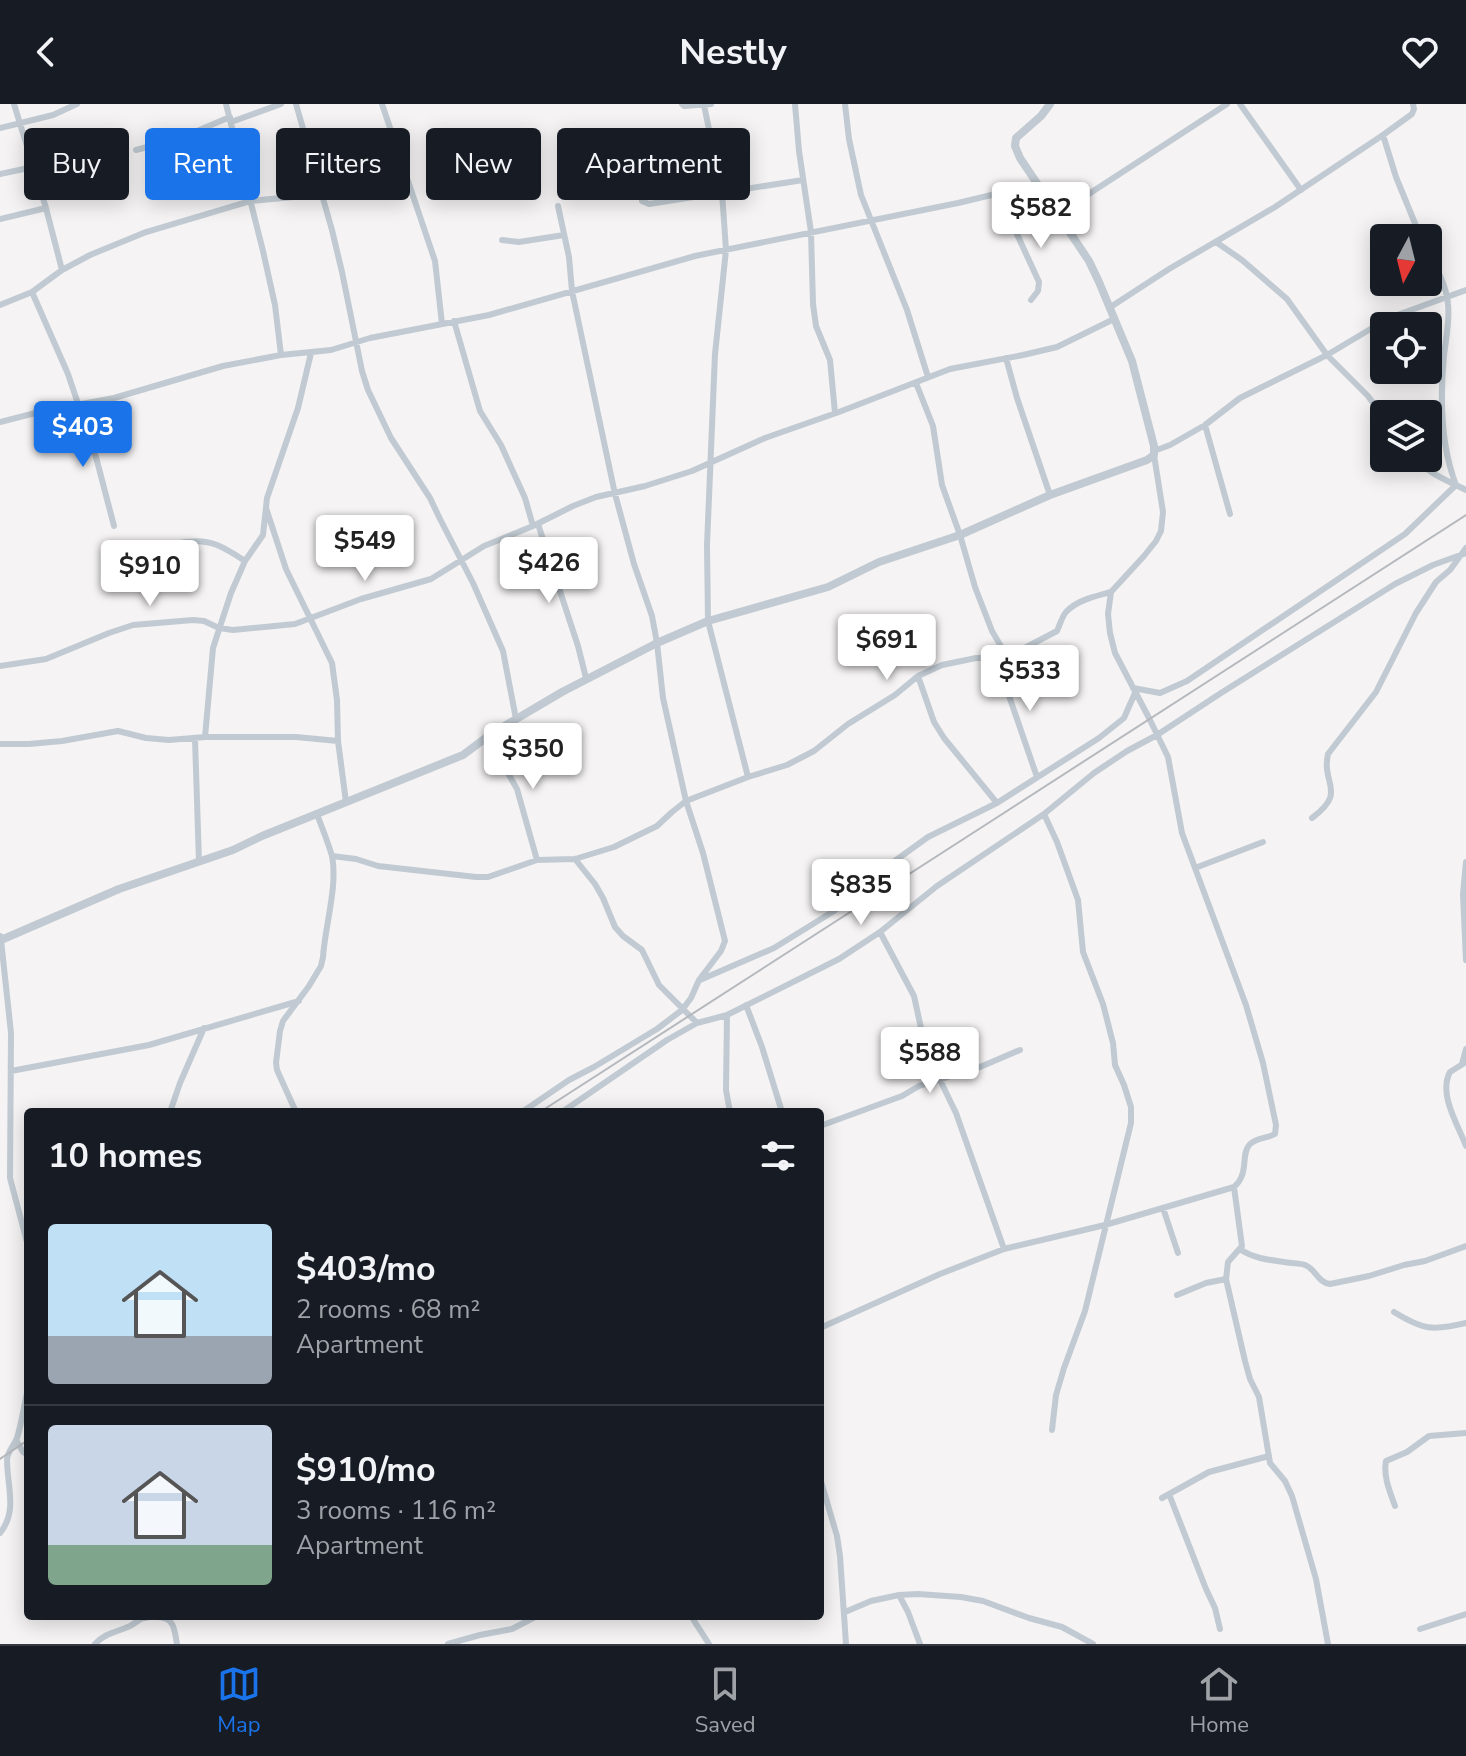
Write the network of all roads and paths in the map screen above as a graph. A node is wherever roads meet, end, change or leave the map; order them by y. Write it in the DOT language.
graph roads {
  1 [pos="14,104"];
  2 [pos="77,104"];
  3 [pos="226,104"];
  4 [pos="281,104"];
  5 [pos="296,104"];
  6 [pos="382,104"];
  7 [pos="682,104"];
  8 [pos="795,104"];
  9 [pos="845,104"];
  10 [pos="1050,104"];
  11 [pos="1227,104"];
  12 [pos="1240,104"];
  13 [pos="1413,104"];
  14 [pos="708,105"];
  15 [pos="230,119"];
  16 [pos="20,122"];
  17 [pos="0,128"];
  18 [pos="303,128"];
  19 [pos="390,128"];
  20 [pos="712,128"];
  21 [pos="1383,135"];
  22 [pos="24,136"];
  23 [pos="136,150"];
  24 [pos="24,169"];
  25 [pos="0,174"];
  26 [pos="803,180"];
  27 [pos="1037,184"];
  28 [pos="750,188"];
  29 [pos="410,189"];
  30 [pos="1301,190"];
  31 [pos="1007,192"];
  32 [pos="276,199"];
  33 [pos="43,200"];
  34 [pos="324,200"];
  35 [pos="642,200"];
  36 [pos="679,200"];
  37 [pos="723,200"];
  38 [pos="250,201"];
  39 [pos="558,206"];
  40 [pos="46,208"];
  41 [pos="1058,214"];
  42 [pos="0,219"];
  43 [pos="870,220"];
  44 [pos="1415,224"];
  45 [pos="811,232"];
  46 [pos="564,235"];
  47 [pos="502,240"];
  48 [pos="1216,242"];
  49 [pos="726,250"];
  50 [pos="62,270"];
  51 [pos="1442,285"];
  52 [pos="1466,290"];
  53 [pos="572,291"];
  54 [pos="32,292"];
  55 [pos="1447,297"];
  56 [pos="1031,300"];
  57 [pos="0,305"];
  58 [pos="1109,308"];
  59 [pos="1114,319"];
  60 [pos="454,321"];
  61 [pos="442,324"];
  62 [pos="356,342"];
  63 [pos="311,353"];
  64 [pos="281,355"];
  65 [pos="1327,355"];
  66 [pos="1006,358"];
  67 [pos="928,377"];
  68 [pos="916,383"];
  69 [pos="1371,400"];
  70 [pos="78,405"];
  71 [pos="835,413"];
  72 [pos="0,422"];
  73 [pos="1205,425"];
  74 [pos="1154,453"];
  75 [pos="711,462"];
  76 [pos="1431,472"];
  77 [pos="1456,485"];
  78 [pos="1466,490"];
  79 [pos="615,494"];
  80 [pos="1050,495"];
  81 [pos="266,506"];
  82 [pos="1230,514"];
  83 [pos="536,525"];
  84 [pos="114,526"];
  85 [pos="960,535"];
  86 [pos="1465,551"];
  87 [pos="461,560"];
  88 [pos="245,561"];
  89 [pos="117,566"];
  90 [pos="1111,592"];
  91 [pos="311,619"];
  92 [pos="708,621"];
  93 [pos="219,628"];
  94 [pos="657,643"];
  95 [pos="1006,655"];
  96 [pos="996,658"];
  97 [pos="0,666"];
  98 [pos="918,676"];
  99 [pos="586,678"];
  100 [pos="1134,690"];
  101 [pos="516,719"];
  102 [pos="491,734"];
  103 [pos="1157,735"];
  104 [pos="205,737"];
  105 [pos="195,739"];
  106 [pos="338,741"];
  107 [pos="0,744"];
  108 [pos="748,777"];
  109 [pos="1037,777"];
  110 [pos="686,801"];
  111 [pos="346,802"];
  112 [pos="997,803"];
  113 [pos="317,814"];
  114 [pos="1044,814"];
  115 [pos="1312,818"];
  116 [pos="1263,842"];
  117 [pos="332,856"];
  118 [pos="575,859"];
  119 [pos="537,860"];
  120 [pos="199,862"];
  121 [pos="1466,862"];
  122 [pos="1195,868"];
  123 [pos="880,932"];
  124 [pos="0,939"];
  125 [pos="1466,960"];
  126 [pos="699,980"];
  127 [pos="299,1001"];
  128 [pos="746,1005"];
  129 [pos="682,1010"];
  130 [pos="727,1015"];
  131 [pos="697,1023"];
  132 [pos="204,1028"];
  133 [pos="1466,1049"];
  134 [pos="1020,1050"];
  135 [pos="1464,1063"];
  136 [pos="11,1071"];
  137 [pos="939,1080"];
  138 [pos="171,1108"];
  139 [pos="294,1108"];
  140 [pos="528,1108"];
  141 [pos="568,1108"];
  142 [pos="730,1108"];
  143 [pos="781,1108"];
  144 [pos="824,1125"];
  145 [pos="1466,1146"];
  146 [pos="1234,1187"];
  147 [pos="1163,1208"];
  148 [pos="1105,1225"];
  149 [pos="24,1231"];
  150 [pos="1466,1246"];
  151 [pos="1004,1249"];
  152 [pos="1241,1250"];
  153 [pos="1178,1253"];
  154 [pos="1226,1279"];
  155 [pos="1177,1295"];
  156 [pos="1394,1312"];
  157 [pos="1466,1323"];
  158 [pos="824,1326"];
  159 [pos="24,1406"];
  160 [pos="1052,1430"];
  161 [pos="1466,1433"];
  162 [pos="16,1440"];
  163 [pos="24,1453"];
  164 [pos="1269,1456"];
  165 [pos="824,1492"];
  166 [pos="1395,1506"];
  167 [pos="0,1533"];
  168 [pos="899,1595"];
  169 [pos="845,1612"];
  170 [pos="1466,1614"];
  171 [pos="138,1620"];
  172 [pos="167,1620"];
  173 [pos="529,1620"];
  174 [pos="693,1620"];
  175 [pos="1220,1629"];
  176 [pos="1420,1629"];
  177 [pos="707,1643"];
  178 [pos="95,1644"];
  179 [pos="177,1644"];
  180 [pos="448,1644"];
  181 [pos="846,1644"];
  182 [pos="920,1644"];
  183 [pos="1093,1644"];
  184 [pos="1328,1644"];
  1 -- 16 [label="street"];
  2 -- 16 [label="street"];
  3 -- 15 [label="street"];
  4 -- 15 [label="street"];
  5 -- 18 [label="street"];
  6 -- 19 [label="street"];
  7 -- 14 [label="street"];
  8 -- 26 [label="street"];
  9 -- 43 [label="street"];
  10 -- 27 [label="street"];
  11 -- 41 [label="street"];
  12 -- 30 [label="street"];
  13 -- 21 [label="street"];
  14 -- 20 [label="street"];
  15 -- 23 [label="street"];
  15 -- 38 [label="street"];
  16 -- 17 [label="street"];
  16 -- 22 [label="street"];
  21 -- 30 [label="street"];
  21 -- 44 [label="street"];
  24 -- 25 [label="street"];
  26 -- 28 [label="street"];
  26 -- 45 [label="street"];
  27 -- 31 [label="street"];
  27 -- 41 [label="street"];
  29 -- 61 [label="street"];
  30 -- 48 [label="street"];
  31 -- 43 [label="street"];
  31 -- 56 [label="street"];
  32 -- 38 [label="street"];
  33 -- 40 [label="street"];
  34 -- 62 [label="street"];
  35 -- 36 [label="street"];
  37 -- 49 [label="street"];
  38 -- 50 [label="street"];
  38 -- 64 [label="street"];
  39 -- 46 [label="street"];
  40 -- 42 [label="street"];
  40 -- 50 [label="street"];
  41 -- 58 [label="street"];
  43 -- 45 [label="street"];
  43 -- 67 [label="street"];
  45 -- 49 [label="street"];
  45 -- 71 [label="street"];
  46 -- 47 [label="street"];
  46 -- 53 [label="street"];
  48 -- 58 [label="street"];
  48 -- 65 [label="street"];
  49 -- 53 [label="street"];
  49 -- 75 [label="street"];
  50 -- 54 [label="street"];
  51 -- 55 [label="street"];
  52 -- 55 [label="street"];
  53 -- 60 [label="street"];
  53 -- 79 [label="street"];
  54 -- 57 [label="street"];
  54 -- 70 [label="street"];
  55 -- 65 [label="street"];
  55 -- 77 [label="street"];
  58 -- 59 [label="street"];
  59 -- 66 [label="street"];
  59 -- 74 [label="street"];
  60 -- 61 [label="street"];
  60 -- 83 [label="street"];
  61 -- 62 [label="street"];
  62 -- 63 [label="street"];
  62 -- 87 [label="street"];
  63 -- 64 [label="street"];
  63 -- 81 [label="street"];
  64 -- 70 [label="street"];
  65 -- 69 [label="street"];
  65 -- 73 [label="street"];
  66 -- 67 [label="street"];
  66 -- 80 [label="street"];
  67 -- 68 [label="street"];
  68 -- 71 [label="street"];
  68 -- 85 [label="street"];
  70 -- 72 [label="street"];
  70 -- 84 [label="street"];
  71 -- 75 [label="street"];
  73 -- 74 [label="street"];
  73 -- 82 [label="street"];
  74 -- 80 [label="street"];
  74 -- 90 [label="street"];
  75 -- 79 [label="street"];
  75 -- 92 [label="street"];
  76 -- 77 [label="street"];
  77 -- 78 [label="street"];
  77 -- 100 [label="street"];
  79 -- 83 [label="street"];
  79 -- 94 [label="street"];
  80 -- 85 [label="street"];
  81 -- 88 [label="street"];
  81 -- 91 [label="street"];
  83 -- 87 [label="street"];
  83 -- 99 [label="street"];
  85 -- 92 [label="street"];
  85 -- 95 [label="street"];
  86 -- 103 [label="street"];
  86 -- 115 [label="street"];
  87 -- 91 [label="street"];
  87 -- 101 [label="street"];
  88 -- 89 [label="street"];
  88 -- 93 [label="street"];
  90 -- 95 [label="street"];
  90 -- 100 [label="street"];
  91 -- 93 [label="street"];
  91 -- 106 [label="street"];
  92 -- 94 [label="street"];
  92 -- 108 [label="street"];
  93 -- 97 [label="street"];
  93 -- 104 [label="street"];
  94 -- 99 [label="street"];
  94 -- 110 [label="street"];
  95 -- 96 [label="street"];
  96 -- 98 [label="street"];
  96 -- 109 [label="street"];
  98 -- 108 [label="street"];
  98 -- 112 [label="street"];
  99 -- 101 [label="street"];
  100 -- 103 [label="street"];
  100 -- 109 [label="street"];
  101 -- 102 [label="street"];
  102 -- 111 [label="street"];
  102 -- 119 [label="street"];
  103 -- 114 [label="street"];
  103 -- 122 [label="street"];
  104 -- 105 [label="street"];
  104 -- 106 [label="street"];
  105 -- 107 [label="street"];
  105 -- 120 [label="street"];
  106 -- 111 [label="street"];
  108 -- 110 [label="street"];
  109 -- 112 [label="street"];
  110 -- 118 [label="street"];
  110 -- 126 [label="street"];
  111 -- 113 [label="street"];
  112 -- 126 [label="street"];
  113 -- 117 [label="street"];
  113 -- 120 [label="street"];
  114 -- 123 [label="street"];
  114 -- 148 [label="street"];
  116 -- 122 [label="street"];
  117 -- 119 [label="street"];
  117 -- 127 [label="street"];
  118 -- 119 [label="street"];
  118 -- 129 [label="street"];
  120 -- 124 [label="street"];
  121 -- 125 [label="street"];
  122 -- 146 [label="street"];
  123 -- 128 [label="street"];
  123 -- 137 [label="street"];
  124 -- 136 [label="street"];
  126 -- 129 [label="street"];
  127 -- 132 [label="street"];
  127 -- 139 [label="street"];
  128 -- 130 [label="street"];
  128 -- 143 [label="street"];
  129 -- 131 [label="street"];
  129 -- 140 [label="street"];
  130 -- 131 [label="street"];
  130 -- 142 [label="street"];
  131 -- 141 [label="street"];
  132 -- 136 [label="street"];
  132 -- 138 [label="street"];
  133 -- 135 [label="street"];
  134 -- 137 [label="street"];
  135 -- 145 [label="street"];
  136 -- 149 [label="street"];
  137 -- 144 [label="street"];
  137 -- 151 [label="street"];
  146 -- 147 [label="street"];
  146 -- 152 [label="street"];
  147 -- 148 [label="street"];
  147 -- 153 [label="street"];
  148 -- 151 [label="street"];
  148 -- 160 [label="street"];
  150 -- 152 [label="street"];
  151 -- 158 [label="street"];
  152 -- 154 [label="street"];
  154 -- 155 [label="street"];
  154 -- 164 [label="street"];
  156 -- 157 [label="street"];
  159 -- 162 [label="street"];
  161 -- 166 [label="street"];
  162 -- 163 [label="street"];
  162 -- 167 [label="street"];
  164 -- 175 [label="street"];
  164 -- 184 [label="street"];
  165 -- 169 [label="street"];
  168 -- 169 [label="street"];
  168 -- 182 [label="street"];
  168 -- 183 [label="street"];
  169 -- 181 [label="street"];
  170 -- 176 [label="street"];
  171 -- 178 [label="street"];
  172 -- 179 [label="street"];
  173 -- 180 [label="street"];
  174 -- 177 [label="street"];
}
